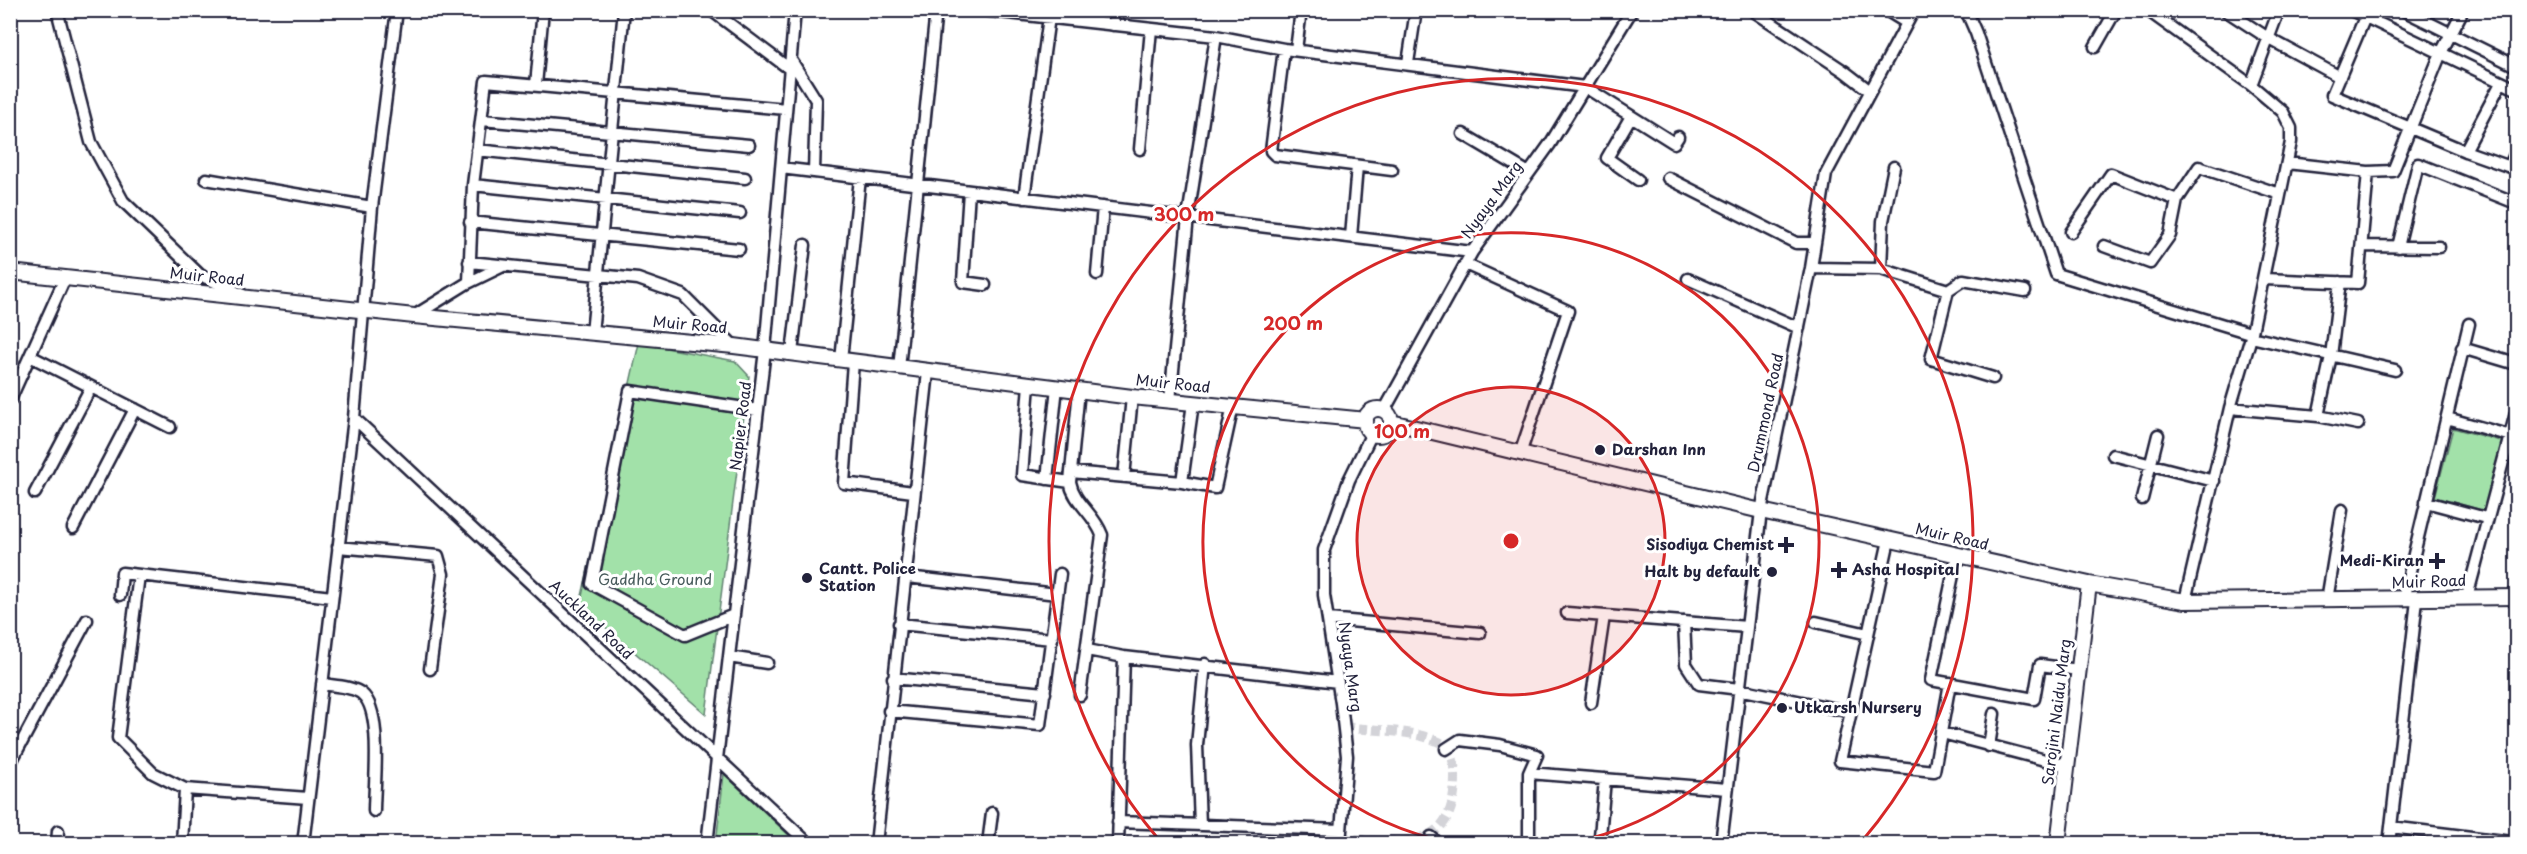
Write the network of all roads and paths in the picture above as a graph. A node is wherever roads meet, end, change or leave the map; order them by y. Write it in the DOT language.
graph roads {
  1 [pos="57,10"];
  2 [pos="397,10"];
  3 [pos="543,10"];
  4 [pos="624,10"];
  5 [pos="711,10"];
  6 [pos="795,10"];
  7 [pos="936,10"];
  8 [pos="981,10"];
  9 [pos="1114,10"];
  10 [pos="1301,10"];
  11 [pos="1416,10"];
  12 [pos="1632,10"];
  13 [pos="1752,10"];
  14 [pos="1886,10"];
  15 [pos="1914,10"];
  16 [pos="1966,10"];
  17 [pos="2116,10"];
  18 [pos="2147,10"];
  19 [pos="2225,10"];
  20 [pos="2279,10"];
  21 [pos="2351,10"];
  22 [pos="2403,10"];
  23 [pos="2463,10"];
  24 [pos="1049,17"];
  25 [pos="2365,17"];
  26 [pos="1907,23"];
  27 [pos="1113,26"];
  28 [pos="1151,29"];
  29 [pos="2452,34"];
  30 [pos="1216,36"];
  31 [pos="2268,38"];
  32 [pos="2095,47"];
  33 [pos="1284,49"];
  34 [pos="1296,50"];
  35 [pos="2440,53"];
  36 [pos="1408,63"];
  37 [pos="791,65"];
  38 [pos="2517,66"];
  39 [pos="2340,77"];
  40 [pos="2501,83"];
  41 [pos="2251,85"];
  42 [pos="536,86"];
  43 [pos="1585,87"];
  44 [pos="2517,89"];
  45 [pos="1870,92"];
  46 [pos="616,93"];
  47 [pos="786,109"];
  48 [pos="1630,118"];
  49 [pos="482,120"];
  50 [pos="2409,127"];
  51 [pos="612,132"];
  52 [pos="1463,134"];
  53 [pos="1678,137"];
  54 [pos="749,145"];
  55 [pos="1140,149"];
  56 [pos="477,150"];
  57 [pos="2465,151"];
  58 [pos="2517,152"];
  59 [pos="2287,163"];
  60 [pos="610,164"];
  61 [pos="1357,166"];
  62 [pos="1894,167"];
  63 [pos="2513,167"];
  64 [pos="781,168"];
  65 [pos="1392,170"];
  66 [pos="814,172"];
  67 [pos="2368,172"];
  68 [pos="1529,173"];
  69 [pos="745,178"];
  70 [pos="860,178"];
  71 [pos="1668,178"];
  72 [pos="206,179"];
  73 [pos="1638,180"];
  74 [pos="473,185"];
  75 [pos="919,186"];
  76 [pos="969,191"];
  77 [pos="2280,194"];
  78 [pos="1024,198"];
  79 [pos="607,200"];
  80 [pos="2176,200"];
  81 [pos="2517,203"];
  82 [pos="372,207"];
  83 [pos="1103,207"];
  84 [pos="741,213"];
  85 [pos="1188,218"];
  86 [pos="470,222"];
  87 [pos="2072,232"];
  88 [pos="601,234"];
  89 [pos="1351,237"];
  90 [pos="1815,243"];
  91 [pos="806,245"];
  92 [pos="2104,246"];
  93 [pos="2363,246"];
  94 [pos="2398,247"];
  95 [pos="2439,247"];
  96 [pos="739,249"];
  97 [pos="1472,252"];
  98 [pos="469,262"];
  99 [pos="1466,264"];
  100 [pos="505,265"];
  101 [pos="1811,268"];
  102 [pos="1881,269"];
  103 [pos="10,272"];
  104 [pos="596,273"];
  105 [pos="1097,274"];
  106 [pos="65,278"];
  107 [pos="1688,279"];
  108 [pos="2264,279"];
  109 [pos="2340,282"];
  110 [pos="468,283"];
  111 [pos="984,285"];
  112 [pos="1948,290"];
  113 [pos="2025,291"];
  114 [pos="250,298"];
  115 [pos="361,310"];
  116 [pos="414,316"];
  117 [pos="2469,324"];
  118 [pos="1798,328"];
  119 [pos="592,333"];
  120 [pos="2251,335"];
  121 [pos="734,346"];
  122 [pos="2462,348"];
  123 [pos="765,350"];
  124 [pos="792,353"];
  125 [pos="30,356"];
  126 [pos="2331,356"];
  127 [pos="847,361"];
  128 [pos="2517,364"];
  129 [pos="899,368"];
  130 [pos="2395,370"];
  131 [pos="928,372"];
  132 [pos="1993,378"];
  133 [pos="1029,384"];
  134 [pos="91,387"];
  135 [pos="1057,387"];
  136 [pos="1079,390"];
  137 [pos="1132,397"];
  138 [pos="10,400"];
  139 [pos="1170,401"];
  140 [pos="1193,403"];
  141 [pos="1233,406"];
  142 [pos="2230,408"];
  143 [pos="135,409"];
  144 [pos="758,410"];
  145 [pos="2517,413"];
  146 [pos="1387,416"];
  147 [pos="2318,416"];
  148 [pos="354,418"];
  149 [pos="2447,418"];
  150 [pos="1366,420"];
  151 [pos="2358,424"];
  152 [pos="170,427"];
  153 [pos="1372,433"];
  154 [pos="2158,435"];
  155 [pos="2511,436"];
  156 [pos="1520,454"];
  157 [pos="2113,455"];
  158 [pos="2150,464"];
  159 [pos="1070,477"];
  160 [pos="1124,477"];
  161 [pos="1047,479"];
  162 [pos="1182,482"];
  163 [pos="2214,482"];
  164 [pos="913,492"];
  165 [pos="35,493"];
  166 [pos="2142,499"];
  167 [pos="2426,502"];
  168 [pos="2342,510"];
  169 [pos="1761,512"];
  170 [pos="2486,518"];
  171 [pos="73,528"];
  172 [pos="1889,540"];
  173 [pos="338,548"];
  174 [pos="1957,556"];
  175 [pos="1060,574"];
  176 [pos="139,575"];
  177 [pos="907,577"];
  178 [pos="2089,584"];
  179 [pos="1057,594"];
  180 [pos="120,595"];
  181 [pos="332,597"];
  182 [pos="2467,597"];
  183 [pos="2517,597"];
  184 [pos="2327,600"];
  185 [pos="2410,600"];
  186 [pos="2185,601"];
  187 [pos="1567,613"];
  188 [pos="734,615"];
  189 [pos="1604,616"];
  190 [pos="1328,619"];
  191 [pos="87,620"];
  192 [pos="1684,622"];
  193 [pos="1816,622"];
  194 [pos="899,624"];
  195 [pos="1747,627"];
  196 [pos="1480,633"];
  197 [pos="1868,634"];
  198 [pos="1052,639"];
  199 [pos="1087,650"];
  200 [pos="729,657"];
  201 [pos="1124,657"];
  202 [pos="767,663"];
  203 [pos="1205,664"];
  204 [pos="430,669"];
  205 [pos="2079,670"];
  206 [pos="893,678"];
  207 [pos="1338,682"];
  208 [pos="1950,683"];
  209 [pos="322,684"];
  210 [pos="1739,689"];
  211 [pos="1045,693"];
  212 [pos="1080,695"];
  213 [pos="1592,703"];
  214 [pos="889,711"];
  215 [pos="1851,712"];
  216 [pos="1994,714"];
  217 [pos="1942,734"];
  218 [pos="1989,746"];
  219 [pos="1446,749"];
  220 [pos="717,758"];
  221 [pos="10,764"];
  222 [pos="2068,766"];
  223 [pos="1529,773"];
  224 [pos="1605,779"];
  225 [pos="185,789"];
  226 [pos="1727,789"];
  227 [pos="308,798"];
  228 [pos="374,811"];
  229 [pos="992,813"];
  230 [pos="1118,822"];
  231 [pos="1200,825"];
  232 [pos="2391,827"];
  233 [pos="1341,830"];
  234 [pos="58,831"];
  235 [pos="1600,836"];
  236 [pos="2512,842"];
  237 [pos="57,843"];
  238 [pos="182,843"];
  239 [pos="303,843"];
  240 [pos="707,843"];
  241 [pos="809,843"];
  242 [pos="876,843"];
  243 [pos="988,843"];
  244 [pos="1118,843"];
  245 [pos="1340,843"];
  246 [pos="1529,843"];
  247 [pos="1721,843"];
  248 [pos="2058,843"];
  249 [pos="2388,843"];
  1 -- 114 [label="street"];
  2 -- 82 [label="street"];
  3 -- 42 [label="street"];
  4 -- 46 [label="street"];
  5 -- 37 [label="street"];
  6 -- 37 [label="street, Napier Road"];
  7 -- 75 [label="street"];
  8 -- 24 [label="street"];
  9 -- 27 [label="street"];
  10 -- 34 [label="street"];
  11 -- 36 [label="street"];
  12 -- 43 [label="street, Nyaya Marg"];
  13 -- 45 [label="street"];
  14 -- 26 [label="street"];
  15 -- 26 [label="street, Drummond Road"];
  16 -- 120 [label="street"];
  17 -- 32 [label="street"];
  18 -- 41 [label="street"];
  19 -- 31 [label="street"];
  20 -- 31 [label="street"];
  21 -- 25 [label="street"];
  22 -- 29 [label="street"];
  23 -- 29 [label="street"];
  24 -- 27 [label="street"];
  24 -- 78 [label="street"];
  25 -- 35 [label="street"];
  25 -- 39 [label="street"];
  26 -- 45 [label="street, Drummond Road"];
  27 -- 28 [label="street"];
  28 -- 30 [label="street"];
  28 -- 55 [label="street"];
  29 -- 35 [label="street"];
  29 -- 38 [label="street"];
  30 -- 33 [label="street"];
  30 -- 85 [label="street"];
  31 -- 39 [label="street"];
  31 -- 41 [label="street"];
  33 -- 34 [label="street"];
  33 -- 61 [label="street"];
  34 -- 36 [label="street"];
  35 -- 40 [label="street"];
  35 -- 50 [label="street"];
  36 -- 43 [label="street"];
  37 -- 47 [label="street, Napier Road"];
  37 -- 66 [label="street"];
  39 -- 50 [label="street"];
  40 -- 44 [label="street"];
  40 -- 57 [label="street"];
  41 -- 59 [label="street"];
  42 -- 46 [label="street"];
  42 -- 49 [label="street"];
  43 -- 48 [label="street"];
  43 -- 68 [label="street, Nyaya Marg"];
  45 -- 90 [label="street, Drummond Road"];
  46 -- 47 [label="street"];
  46 -- 51 [label="street"];
  47 -- 64 [label="street, Napier Road"];
  48 -- 53 [label="street"];
  48 -- 73 [label="street"];
  49 -- 51 [label="street"];
  49 -- 56 [label="street"];
  50 -- 57 [label="street"];
  50 -- 67 [label="street"];
  51 -- 54 [label="street"];
  51 -- 60 [label="street"];
  52 -- 68 [label="street"];
  56 -- 60 [label="street"];
  56 -- 74 [label="street"];
  57 -- 63 [label="street"];
  58 -- 63 [label="street"];
  59 -- 67 [label="street"];
  59 -- 77 [label="street"];
  60 -- 69 [label="street"];
  60 -- 79 [label="street"];
  61 -- 65 [label="street"];
  61 -- 89 [label="street"];
  62 -- 102 [label="street"];
  64 -- 66 [label="street"];
  64 -- 123 [label="street, Napier Road"];
  66 -- 70 [label="street"];
  67 -- 93 [label="street"];
  68 -- 97 [label="street, Nyaya Marg"];
  70 -- 75 [label="street"];
  70 -- 127 [label="street"];
  71 -- 90 [label="street"];
  72 -- 82 [label="street"];
  74 -- 79 [label="street"];
  74 -- 86 [label="street"];
  75 -- 76 [label="street"];
  75 -- 129 [label="street"];
  76 -- 78 [label="street"];
  76 -- 111 [label="street"];
  77 -- 80 [label="street"];
  77 -- 108 [label="street"];
  78 -- 83 [label="street"];
  79 -- 84 [label="street"];
  79 -- 88 [label="street"];
  80 -- 87 [label="street"];
  80 -- 92 [label="street"];
  81 -- 94 [label="street"];
  82 -- 115 [label="street"];
  83 -- 85 [label="street"];
  83 -- 105 [label="street"];
  85 -- 89 [label="street"];
  85 -- 139 [label="street"];
  86 -- 88 [label="street"];
  86 -- 98 [label="street"];
  88 -- 96 [label="street"];
  88 -- 104 [label="street"];
  89 -- 97 [label="street"];
  90 -- 101 [label="street, Drummond Road"];
  91 -- 124 [label="street"];
  93 -- 94 [label="street"];
  93 -- 109 [label="street"];
  94 -- 95 [label="street"];
  97 -- 99 [label="street, Nyaya Marg"];
  98 -- 100 [label="street"];
  98 -- 110 [label="street"];
  99 -- 146 [label="street, Nyaya Marg"];
  99 -- 156 [label="street"];
  100 -- 104 [label="street"];
  100 -- 110 [label="street"];
  101 -- 102 [label="street"];
  101 -- 118 [label="street, Drummond Road"];
  102 -- 112 [label="street"];
  103 -- 106 [label="main road, Muir Road"];
  104 -- 119 [label="street"];
  104 -- 121 [label="street"];
  106 -- 114 [label="main road, Muir Road"];
  106 -- 125 [label="street"];
  107 -- 118 [label="street"];
  108 -- 109 [label="street"];
  108 -- 120 [label="street"];
  109 -- 126 [label="street"];
  110 -- 116 [label="street"];
  112 -- 113 [label="street"];
  112 -- 132 [label="street"];
  114 -- 115 [label="main road, Muir Road"];
  115 -- 116 [label="main road, Muir Road"];
  115 -- 148 [label="street"];
  116 -- 119 [label="main road, Muir Road"];
  117 -- 122 [label="street"];
  118 -- 169 [label="street, Drummond Road"];
  119 -- 121 [label="main road, Muir Road"];
  120 -- 126 [label="street"];
  120 -- 142 [label="street"];
  121 -- 123 [label="main road, Muir Road"];
  122 -- 128 [label="street"];
  122 -- 149 [label="street"];
  123 -- 124 [label="main road, Muir Road"];
  123 -- 144 [label="street, Napier Road"];
  124 -- 127 [label="main road, Muir Road"];
  125 -- 134 [label="street"];
  125 -- 138 [label="street"];
  126 -- 130 [label="street"];
  126 -- 147 [label="street"];
  127 -- 129 [label="main road, Muir Road"];
  127 -- 164 [label="street"];
  129 -- 131 [label="main road, Muir Road"];
  131 -- 133 [label="main road, Muir Road"];
  131 -- 164 [label="street"];
  133 -- 135 [label="main road, Muir Road"];
  133 -- 161 [label="street"];
  134 -- 143 [label="street"];
  134 -- 165 [label="street"];
  135 -- 136 [label="main road, Muir Road"];
  135 -- 161 [label="street"];
  136 -- 137 [label="main road, Muir Road"];
  136 -- 159 [label="street"];
  137 -- 139 [label="main road, Muir Road"];
  137 -- 160 [label="street"];
  139 -- 140 [label="main road, Muir Road"];
  140 -- 141 [label="main road, Muir Road"];
  140 -- 162 [label="street"];
  141 -- 150 [label="main road, Muir Road"];
  141 -- 162 [label="street"];
  142 -- 147 [label="street"];
  142 -- 163 [label="street"];
  143 -- 152 [label="street"];
  143 -- 171 [label="street"];
  144 -- 188 [label="street, Napier Road"];
  144 -- 188 [label="street"];
  145 -- 155 [label="street"];
  146 -- 150 [label="main road"];
  146 -- 153 [label="main road"];
  146 -- 156 [label="main road, Muir Road"];
  147 -- 151 [label="street"];
  148 -- 173 [label="street"];
  148 -- 220 [label="street, Auckland Road"];
  149 -- 155 [label="street"];
  149 -- 167 [label="street"];
  150 -- 153 [label="main road"];
  153 -- 190 [label="street, Nyaya Marg"];
  154 -- 158 [label="street"];
  155 -- 170 [label="street"];
  156 -- 169 [label="main road, Muir Road"];
  157 -- 158 [label="street"];
  158 -- 163 [label="street"];
  158 -- 166 [label="street"];
  159 -- 160 [label="street"];
  159 -- 161 [label="street"];
  159 -- 199 [label="street"];
  160 -- 162 [label="street"];
  163 -- 186 [label="street"];
  164 -- 177 [label="street"];
  167 -- 170 [label="street"];
  167 -- 185 [label="street"];
  168 -- 184 [label="street"];
  169 -- 172 [label="main road, Muir Road"];
  169 -- 195 [label="street, Drummond Road"];
  170 -- 182 [label="street"];
  172 -- 174 [label="main road, Muir Road"];
  172 -- 197 [label="street"];
  173 -- 181 [label="street"];
  173 -- 204 [label="street"];
  174 -- 178 [label="main road, Muir Road"];
  174 -- 208 [label="street"];
  175 -- 179 [label="street"];
  176 -- 180 [label="street"];
  176 -- 181 [label="street"];
  176 -- 225 [label="street"];
  177 -- 179 [label="street"];
  177 -- 194 [label="street"];
  178 -- 186 [label="main road, Muir Road"];
  178 -- 205 [label="main road, Sarojini Naidu Marg"];
  179 -- 198 [label="street"];
  181 -- 209 [label="street"];
  182 -- 183 [label="main road, Muir Road"];
  182 -- 185 [label="main road, Muir Road"];
  184 -- 185 [label="main road, Muir Road"];
  184 -- 186 [label="main road, Muir Road"];
  185 -- 232 [label="street"];
  187 -- 189 [label="street"];
  188 -- 200 [label="street, Napier Road"];
  189 -- 192 [label="street"];
  189 -- 213 [label="street"];
  190 -- 196 [label="street"];
  190 -- 207 [label="street, Nyaya Marg"];
  191 -- 221 [label="street"];
  192 -- 195 [label="street"];
  192 -- 210 [label="street"];
  193 -- 197 [label="street"];
  194 -- 198 [label="street"];
  194 -- 206 [label="street"];
  195 -- 210 [label="street, Drummond Road"];
  197 -- 215 [label="street"];
  198 -- 211 [label="street"];
  199 -- 201 [label="street"];
  199 -- 212 [label="street"];
  200 -- 202 [label="street"];
  200 -- 220 [label="street, Napier Road"];
  201 -- 203 [label="street"];
  201 -- 230 [label="street"];
  203 -- 207 [label="street"];
  203 -- 231 [label="street"];
  205 -- 208 [label="street"];
  205 -- 222 [label="main road, Sarojini Naidu Marg"];
  206 -- 211 [label="street"];
  206 -- 214 [label="street"];
  207 -- 233 [label="street, Nyaya Marg"];
  208 -- 217 [label="street"];
  209 -- 227 [label="street"];
  209 -- 228 [label="street"];
  210 -- 215 [label="street"];
  210 -- 226 [label="street, Drummond Road"];
  211 -- 214 [label="street"];
  214 -- 242 [label="street"];
  215 -- 217 [label="street"];
  216 -- 218 [label="street"];
  217 -- 218 [label="street"];
  218 -- 222 [label="street"];
  219 -- 223 [label="street"];
  220 -- 240 [label="street, Napier Road"];
  220 -- 241 [label="street, Auckland Road"];
  222 -- 248 [label="main road, Sarojini Naidu Marg"];
  223 -- 224 [label="street"];
  223 -- 246 [label="street"];
  224 -- 226 [label="street"];
  224 -- 235 [label="street"];
  225 -- 227 [label="street"];
  225 -- 238 [label="street"];
  226 -- 247 [label="street, Drummond Road"];
  227 -- 239 [label="street"];
  229 -- 243 [label="street"];
  230 -- 231 [label="street"];
  230 -- 244 [label="street"];
  231 -- 233 [label="street"];
  232 -- 236 [label="street"];
  232 -- 249 [label="street"];
  233 -- 245 [label="street, Nyaya Marg"];
  234 -- 237 [label="street"];
}
